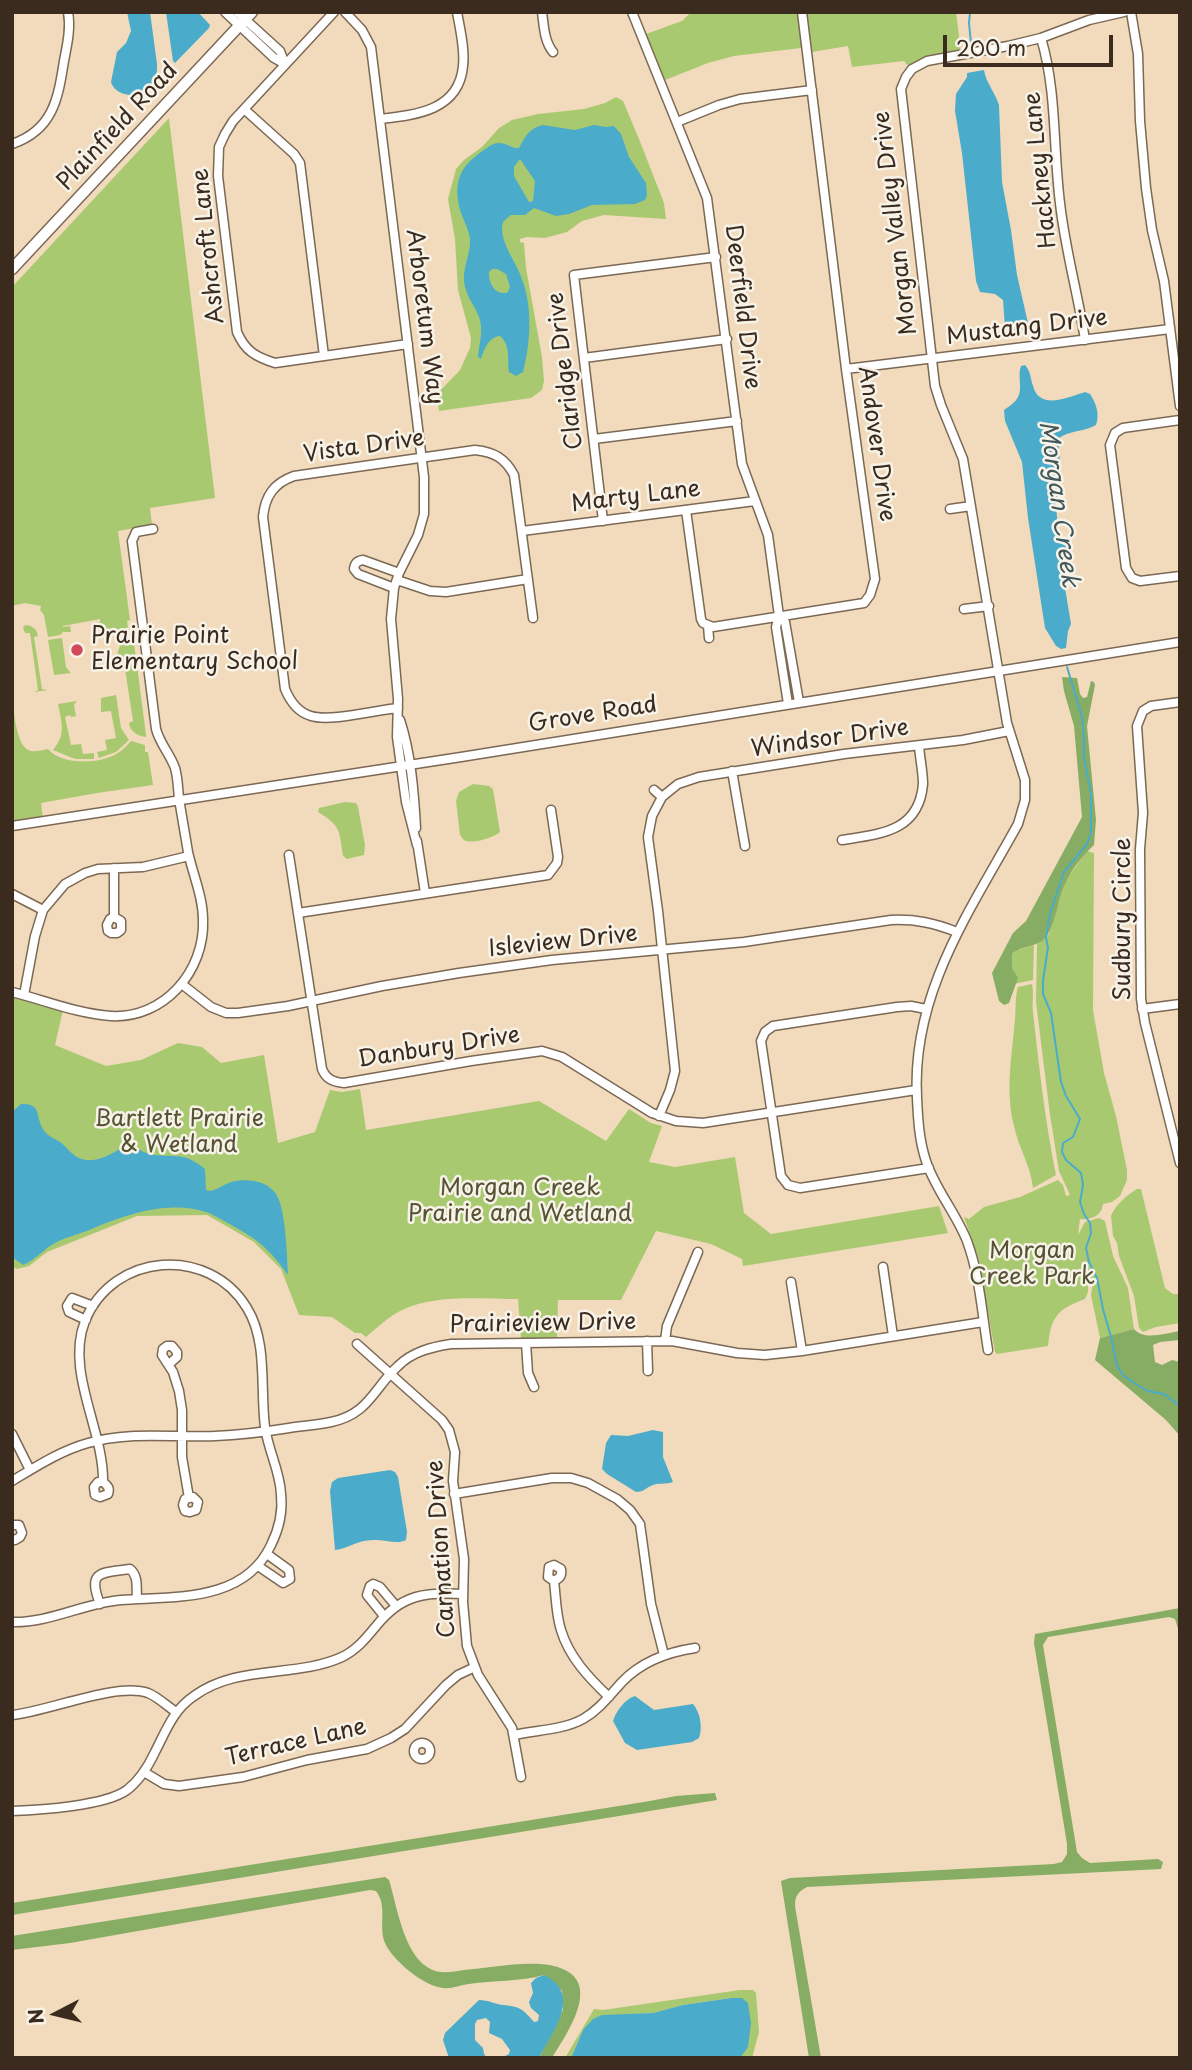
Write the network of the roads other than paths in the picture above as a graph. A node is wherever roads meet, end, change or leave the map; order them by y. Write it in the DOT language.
graph roads {
  1 [pos="68,12"];
  2 [pos="225,12"];
  3 [pos="334,12"];
  4 [pos="345,12"];
  5 [pos="457,12"];
  6 [pos="542,12"];
  7 [pos="632,12"];
  8 [pos="802,12"];
  9 [pos="1125,12"];
  10 [pos="1131,12"];
  11 [pos="243,18"];
  12 [pos="1041,38"];
  13 [pos="553,52"];
  14 [pos="285,64"];
  15 [pos="812,90"];
  16 [pos="244,109"];
  17 [pos="380,119"];
  18 [pos="677,122"];
  19 [pos="12,144"];
  20 [pos="716,257"];
  21 [pos="12,269"];
  22 [pos="1170,329"];
  23 [pos="727,339"];
  24 [pos="1085,340"];
  25 [pos="408,344"];
  26 [pos="324,356"];
  27 [pos="584,358"];
  28 [pos="932,359"];
  29 [pos="846,369"];
  30 [pos="1180,406"];
  31 [pos="1180,420"];
  32 [pos="737,421"];
  33 [pos="594,439"];
  34 [pos="422,458"];
  35 [pos="755,502"];
  36 [pos="971,506"];
  37 [pos="950,509"];
  38 [pos="686,510"];
  39 [pos="603,521"];
  40 [pos="153,529"];
  41 [pos="523,531"];
  42 [pos="1180,576"];
  43 [pos="528,579"];
  44 [pos="397,580"];
  45 [pos="989,606"];
  46 [pos="964,610"];
  47 [pos="779,616"];
  48 [pos="533,618"];
  49 [pos="708,626"];
  50 [pos="709,638"];
  51 [pos="1180,642"];
  52 [pos="999,670"];
  53 [pos="799,702"];
  54 [pos="1180,702"];
  55 [pos="788,704"];
  56 [pos="399,711"];
  57 [pos="1009,731"];
  58 [pos="919,746"];
  59 [pos="405,765"];
  60 [pos="732,771"];
  61 [pos="654,790"];
  62 [pos="662,797"];
  63 [pos="180,801"];
  64 [pos="551,810"];
  65 [pos="12,826"];
  66 [pos="842,840"];
  67 [pos="745,846"];
  68 [pos="289,855"];
  69 [pos="189,856"];
  70 [pos="114,868"];
  71 [pos="12,888"];
  72 [pos="425,893"];
  73 [pos="12,894"];
  74 [pos="43,910"];
  75 [pos="298,913"];
  76 [pos="114,917"];
  77 [pos="957,932"];
  78 [pos="663,951"];
  79 [pos="183,985"];
  80 [pos="12,992"];
  81 [pos="24,995"];
  82 [pos="311,1002"];
  83 [pos="1180,1004"];
  84 [pos="926,1009"];
  85 [pos="1142,1009"];
  86 [pos="916,1090"];
  87 [pos="771,1113"];
  88 [pos="659,1116"];
  89 [pos="1180,1163"];
  90 [pos="929,1168"];
  91 [pos="698,1252"];
  92 [pos="883,1267"];
  93 [pos="790,1282"];
  94 [pos="93,1306"];
  95 [pos="86,1320"];
  96 [pos="983,1322"];
  97 [pos="893,1336"];
  98 [pos="647,1341"];
  99 [pos="665,1341"];
  100 [pos="526,1343"];
  101 [pos="357,1344"];
  102 [pos="988,1350"];
  103 [pos="802,1351"];
  104 [pos="169,1364"];
  105 [pos="648,1371"];
  106 [pos="390,1374"];
  107 [pos="534,1387"];
  108 [pos="265,1431"];
  109 [pos="12,1434"];
  110 [pos="181,1436"];
  111 [pos="97,1440"];
  112 [pos="30,1470"];
  113 [pos="12,1480"];
  114 [pos="103,1482"];
  115 [pos="454,1494"];
  116 [pos="189,1498"];
  117 [pos="12,1525"];
  118 [pos="12,1539"];
  119 [pos="267,1554"];
  120 [pos="258,1566"];
  121 [pos="554,1581"];
  122 [pos="463,1594"];
  123 [pos="137,1599"];
  124 [pos="100,1604"];
  125 [pos="396,1606"];
  126 [pos="384,1616"];
  127 [pos="12,1622"];
  128 [pos="695,1648"];
  129 [pos="664,1655"];
  130 [pos="475,1667"];
  131 [pos="609,1696"];
  132 [pos="176,1712"];
  133 [pos="12,1714"];
  134 [pos="405,1729"];
  135 [pos="514,1735"];
  136 [pos="417,1744"];
  137 [pos="145,1772"];
  138 [pos="521,1777"];
  139 [pos="12,1811"];
  1 -- 19 [label="street"];
  2 -- 11 [label="street"];
  3 -- 14 [label="street, Ashcroft Lane"];
  4 -- 17 [label="street, Arboretum Way"];
  5 -- 17 [label="street"];
  6 -- 13 [label="street"];
  7 -- 18 [label="street, Deerfield Drive"];
  8 -- 15 [label="street, Andover Drive"];
  9 -- 12 [label="street, Morgan Valley Drive"];
  10 -- 22 [label="street"];
  11 -- 14 [label="street"];
  11 -- 21 [label="main road, Plainfield Road"];
  12 -- 24 [label="street, Hackney Lane"];
  12 -- 28 [label="street, Morgan Valley Drive"];
  14 -- 16 [label="street, Ashcroft Lane"];
  15 -- 18 [label="street"];
  15 -- 29 [label="street, Andover Drive"];
  16 -- 26 [label="street"];
  16 -- 26 [label="street, Ashcroft Lane"];
  17 -- 25 [label="street, Arboretum Way"];
  18 -- 20 [label="street, Deerfield Drive"];
  20 -- 23 [label="street, Deerfield Drive"];
  20 -- 27 [label="street, Claridge Drive"];
  22 -- 24 [label="street, Mustang Drive"];
  22 -- 30 [label="street"];
  23 -- 27 [label="street"];
  23 -- 32 [label="street, Deerfield Drive"];
  24 -- 28 [label="street, Mustang Drive"];
  25 -- 26 [label="street, Ashcroft Lane"];
  25 -- 34 [label="street, Arboretum Way"];
  27 -- 33 [label="street, Claridge Drive"];
  28 -- 29 [label="street, Mustang Drive"];
  28 -- 36 [label="street, Morgan Valley Drive"];
  29 -- 47 [label="street, Andover Drive"];
  31 -- 42 [label="street"];
  32 -- 33 [label="street"];
  32 -- 35 [label="street, Deerfield Drive"];
  33 -- 39 [label="street, Claridge Drive"];
  34 -- 41 [label="street, Vista Drive"];
  34 -- 44 [label="street, Arboretum Way"];
  34 -- 56 [label="street, Vista Drive"];
  35 -- 38 [label="street, Marty Lane"];
  35 -- 47 [label="street, Deerfield Drive"];
  36 -- 37 [label="street"];
  36 -- 45 [label="street, Morgan Valley Drive"];
  38 -- 39 [label="street, Marty Lane"];
  38 -- 49 [label="street"];
  39 -- 41 [label="street, Marty Lane"];
  40 -- 63 [label="street"];
  41 -- 43 [label="street, Vista Drive"];
  43 -- 44 [label="street"];
  43 -- 48 [label="street, Vista Drive"];
  44 -- 56 [label="street, Arboretum Way"];
  45 -- 46 [label="street"];
  45 -- 52 [label="street, Morgan Valley Drive"];
  47 -- 49 [label="street, Andover Drive"];
  47 -- 53 [label="street"];
  47 -- 55 [label="street"];
  49 -- 50 [label="street"];
  51 -- 52 [label="street, Grove Road"];
  52 -- 53 [label="street, Grove Road"];
  52 -- 57 [label="street, Morgan Valley Drive"];
  53 -- 55 [label="street, Grove Road"];
  54 -- 85 [label="street, Sudbury Circle"];
  55 -- 59 [label="street, Grove Road"];
  56 -- 59 [label="street, Arboretum Way"];
  57 -- 58 [label="street, Windsor Drive"];
  57 -- 77 [label="street, Morgan Valley Drive"];
  58 -- 60 [label="street, Windsor Drive"];
  58 -- 66 [label="street"];
  59 -- 63 [label="street, Grove Road"];
  59 -- 72 [label="street, Arboretum Way"];
  60 -- 62 [label="street, Windsor Drive"];
  60 -- 67 [label="street"];
  61 -- 62 [label="street"];
  62 -- 78 [label="street"];
  63 -- 65 [label="street, Grove Road"];
  63 -- 69 [label="street"];
  64 -- 72 [label="street"];
  68 -- 75 [label="street, Danbury Drive"];
  69 -- 70 [label="street"];
  69 -- 79 [label="street"];
  70 -- 74 [label="street"];
  70 -- 76 [label="street"];
  71 -- 73 [label="street"];
  72 -- 75 [label="street"];
  73 -- 74 [label="street"];
  74 -- 81 [label="street"];
  75 -- 82 [label="street, Danbury Drive"];
  77 -- 78 [label="street, Isleview Drive"];
  77 -- 84 [label="street, Morgan Valley Drive"];
  78 -- 82 [label="street, Isleview Drive"];
  78 -- 88 [label="street"];
  79 -- 81 [label="street"];
  79 -- 82 [label="street, Isleview Drive"];
  80 -- 81 [label="street"];
  82 -- 88 [label="street, Danbury Drive"];
  83 -- 85 [label="street"];
  84 -- 86 [label="street, Morgan Valley Drive"];
  84 -- 87 [label="street"];
  85 -- 89 [label="street, Sudbury Circle"];
  86 -- 87 [label="street, Danbury Drive"];
  86 -- 90 [label="street, Morgan Valley Drive"];
  87 -- 88 [label="street, Danbury Drive"];
  87 -- 90 [label="street"];
  90 -- 96 [label="street, Morgan Valley Drive"];
  91 -- 99 [label="street"];
  92 -- 97 [label="street"];
  93 -- 103 [label="street"];
  94 -- 95 [label="street"];
  94 -- 95 [label="street"];
  94 -- 108 [label="street"];
  95 -- 111 [label="street"];
  96 -- 97 [label="street, Prairieview Drive"];
  96 -- 102 [label="street, Morgan Valley Drive"];
  97 -- 103 [label="street, Prairieview Drive"];
  98 -- 99 [label="street, Prairieview Drive"];
  98 -- 100 [label="street, Prairieview Drive"];
  98 -- 105 [label="street"];
  99 -- 103 [label="street, Prairieview Drive"];
  100 -- 106 [label="street, Prairieview Drive"];
  100 -- 107 [label="street"];
  101 -- 106 [label="street, Carnation Drive"];
  104 -- 110 [label="street"];
  106 -- 108 [label="street, Prairieview Drive"];
  106 -- 115 [label="street, Carnation Drive"];
  108 -- 110 [label="street, Prairieview Drive"];
  108 -- 119 [label="street"];
  109 -- 112 [label="street"];
  110 -- 111 [label="street, Prairieview Drive"];
  110 -- 116 [label="street"];
  111 -- 112 [label="street, Prairieview Drive"];
  111 -- 114 [label="street"];
  112 -- 113 [label="street, Prairieview Drive"];
  115 -- 122 [label="street, Carnation Drive"];
  115 -- 129 [label="street"];
  117 -- 118 [label="street"];
  119 -- 120 [label="street"];
  119 -- 120 [label="street"];
  120 -- 123 [label="street"];
  121 -- 131 [label="street"];
  122 -- 125 [label="street"];
  122 -- 130 [label="street, Carnation Drive"];
  123 -- 124 [label="street"];
  123 -- 124 [label="street"];
  124 -- 127 [label="street"];
  125 -- 126 [label="street"];
  125 -- 126 [label="street"];
  126 -- 132 [label="street"];
  128 -- 129 [label="street"];
  129 -- 131 [label="street"];
  130 -- 134 [label="street, Terrace Lane"];
  130 -- 135 [label="street, Carnation Drive"];
  131 -- 135 [label="street"];
  132 -- 133 [label="street"];
  132 -- 137 [label="street"];
  134 -- 136 [label="street"];
  134 -- 137 [label="street, Terrace Lane"];
  135 -- 138 [label="street, Carnation Drive"];
  137 -- 139 [label="street"];
}
